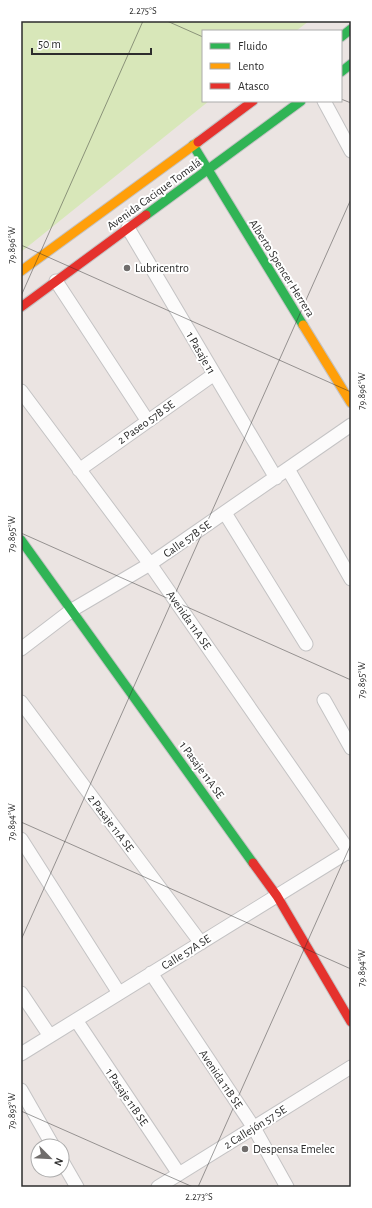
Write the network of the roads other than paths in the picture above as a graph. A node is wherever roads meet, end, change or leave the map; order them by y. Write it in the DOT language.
graph roads {
  1 [pos="351,29"];
  2 [pos="342,36"];
  3 [pos="351,64"];
  4 [pos="342,71"];
  5 [pos="252,102"];
  6 [pos="300,102"];
  7 [pos="325,102"];
  8 [pos="193,145"];
  9 [pos="351,151"];
  10 [pos="208,170"];
  11 [pos="128,228"];
  12 [pos="21,271"];
  13 [pos="56,281"];
  14 [pos="21,307"];
  15 [pos="213,374"];
  16 [pos="21,391"];
  17 [pos="351,403"];
  18 [pos="147,420"];
  19 [pos="351,425"];
  20 [pos="288,469"];
  21 [pos="78,470"];
  22 [pos="276,478"];
  23 [pos="225,513"];
  24 [pos="21,540"];
  25 [pos="150,564"];
  26 [pos="351,579"];
  27 [pos="72,610"];
  28 [pos="306,644"];
  29 [pos="21,649"];
  30 [pos="324,700"];
  31 [pos="21,702"];
  32 [pos="351,748"];
  33 [pos="22,841"];
  34 [pos="350,852"];
  35 [pos="277,896"];
  36 [pos="201,943"];
  37 [pos="151,973"];
  38 [pos="21,993"];
  39 [pos="120,993"];
  40 [pos="76,1020"];
  41 [pos="351,1022"];
  42 [pos="50,1036"];
  43 [pos="21,1054"];
  44 [pos="351,1067"];
  45 [pos="21,1090"];
  46 [pos="254,1128"];
  47 [pos="48,1138"];
  48 [pos="178,1174"];
  49 [pos="70,1175"];
  50 [pos="77,1187"];
  51 [pos="158,1187"];
  52 [pos="287,1187"];
  1 -- 2 [label="street"];
  3 -- 4 [label="street"];
  5 -- 8 [label="street, Avenida Cacique Tomalá"];
  6 -- 10 [label="street, Avenida Cacique Tomalá"];
  7 -- 9 [label="street"];
  8 -- 10 [label="street, Alberto Spencer Herrera"];
  8 -- 12 [label="street, Avenida Cacique Tomalá"];
  10 -- 11 [label="street, Avenida Cacique Tomalá"];
  10 -- 17 [label="street, Alberto Spencer Herrera"];
  11 -- 13 [label="street, Avenida Cacique Tomalá"];
  11 -- 15 [label="street, 1 Pasaje 11"];
  13 -- 14 [label="street, Avenida Cacique Tomalá"];
  13 -- 18 [label="street"];
  15 -- 18 [label="street, 2 Paseo 57B SE"];
  15 -- 22 [label="street, 1 Pasaje 11"];
  16 -- 21 [label="street, Avenida 11A SE"];
  18 -- 21 [label="street, 2 Paseo 57B SE"];
  19 -- 20 [label="street, Calle 57B SE"];
  20 -- 22 [label="street, Calle 57B SE"];
  20 -- 26 [label="street"];
  21 -- 25 [label="street, Avenida 11A SE"];
  22 -- 23 [label="street, Calle 57B SE"];
  23 -- 25 [label="street, Calle 57B SE"];
  23 -- 28 [label="street"];
  24 -- 27 [label="street, 1 Pasaje 11A SE"];
  25 -- 27 [label="street, Calle 57B SE"];
  25 -- 34 [label="street, Avenida 11A SE"];
  27 -- 29 [label="street, Calle 57B SE"];
  27 -- 35 [label="street, 1 Pasaje 11A SE"];
  30 -- 32 [label="street"];
  31 -- 36 [label="street, 2 Pasaje 11A SE"];
  33 -- 39 [label="street"];
  34 -- 35 [label="street, Calle 57A SE"];
  35 -- 36 [label="street, Calle 57A SE"];
  35 -- 41 [label="street, 1 Pasaje 11A SE"];
  36 -- 37 [label="street, Calle 57A SE"];
  37 -- 39 [label="street, Calle 57A SE"];
  37 -- 46 [label="street, Avenida 11B SE"];
  38 -- 42 [label="street"];
  39 -- 40 [label="street, Calle 57A SE"];
  40 -- 42 [label="street, Calle 57A SE"];
  40 -- 48 [label="street, 1 Pasaje 11B SE"];
  42 -- 43 [label="street, Calle 57A SE"];
  44 -- 46 [label="street, 2 Callejón 57 SE"];
  45 -- 47 [label="street"];
  46 -- 48 [label="street, 2 Callejón 57 SE"];
  46 -- 52 [label="street, Avenida 11B SE"];
  48 -- 51 [label="street, 2 Callejón 57 SE"];
  49 -- 50 [label="street"];
}
